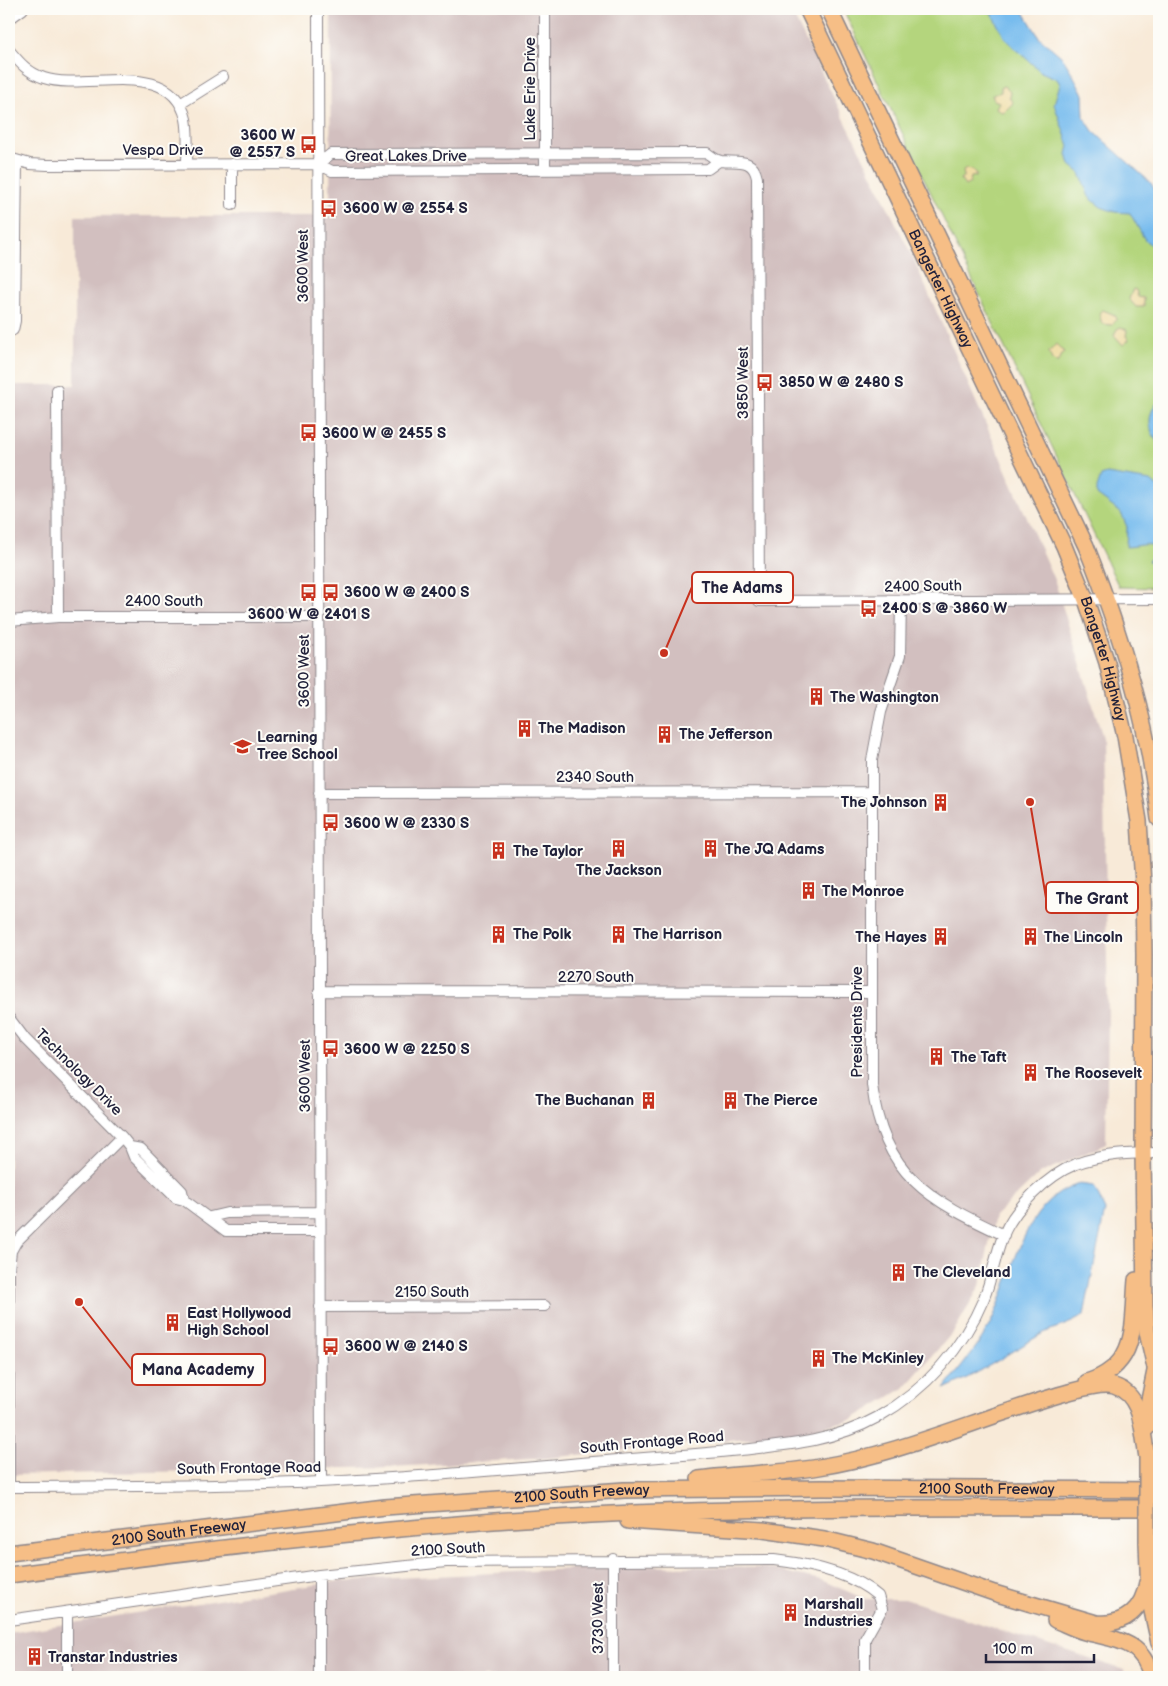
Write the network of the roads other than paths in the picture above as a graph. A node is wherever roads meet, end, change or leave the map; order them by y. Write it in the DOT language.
graph roads {
  1 [pos="23,9"];
  2 [pos="318,9"];
  3 [pos="545,9"];
  4 [pos="807,9"];
  5 [pos="829,9"];
  6 [pos="9,19"];
  7 [pos="9,50"];
  8 [pos="223,77"];
  9 [pos="180,104"];
  10 [pos="545,154"];
  11 [pos="13,159"];
  12 [pos="720,161"];
  13 [pos="187,164"];
  14 [pos="232,164"];
  15 [pos="318,164"];
  16 [pos="752,166"];
  17 [pos="545,170"];
  18 [pos="232,205"];
  19 [pos="11,331"];
  20 [pos="57,390"];
  21 [pos="1107,599"];
  22 [pos="1159,599"];
  23 [pos="1086,600"];
  24 [pos="759,601"];
  25 [pos="901,601"];
  26 [pos="58,617"];
  27 [pos="319,617"];
  28 [pos="9,621"];
  29 [pos="871,792"];
  30 [pos="319,793"];
  31 [pos="1159,820"];
  32 [pos="319,991"];
  33 [pos="872,992"];
  34 [pos="9,1018"];
  35 [pos="122,1137"];
  36 [pos="1143,1153"];
  37 [pos="1159,1153"];
  38 [pos="1143,1184"];
  39 [pos="320,1212"];
  40 [pos="210,1218"];
  41 [pos="320,1231"];
  42 [pos="1004,1235"];
  43 [pos="545,1306"];
  44 [pos="320,1307"];
  45 [pos="1159,1350"];
  46 [pos="1155,1368"];
  47 [pos="1159,1385"];
  48 [pos="1017,1408"];
  49 [pos="1146,1456"];
  50 [pos="321,1482"];
  51 [pos="9,1487"];
  52 [pos="624,1490"];
  53 [pos="1159,1490"];
  54 [pos="1159,1508"];
  55 [pos="590,1515"];
  56 [pos="9,1544"];
  57 [pos="44,1549"];
  58 [pos="9,1553"];
  59 [pos="167,1555"];
  60 [pos="613,1559"];
  61 [pos="9,1575"];
  62 [pos="319,1575"];
  63 [pos="9,1579"];
  64 [pos="1147,1582"];
  65 [pos="994,1593"];
  66 [pos="67,1612"];
  67 [pos="9,1620"];
  68 [pos="1159,1638"];
  69 [pos="67,1677"];
  70 [pos="319,1677"];
  71 [pos="613,1677"];
  72 [pos="865,1677"];
  73 [pos="1152,1677"];
  1 -- 6 [label="street"];
  2 -- 15 [label="street, 3600 West"];
  3 -- 10 [label="street, Lake Erie Drive"];
  4 -- 23 [label="highway, Bangerter Highway"];
  5 -- 21 [label="highway, Bangerter Highway"];
  7 -- 9 [label="street"];
  8 -- 9 [label="street"];
  9 -- 13 [label="street"];
  10 -- 12 [label="street, Great Lakes Drive"];
  10 -- 15 [label="street, Great Lakes Drive"];
  10 -- 17 [label="street, Lake Erie Drive"];
  11 -- 13 [label="street, Vespa Drive"];
  11 -- 19 [label="street"];
  12 -- 16 [label="street, Great Lakes Drive"];
  12 -- 17 [label="street, Great Lakes Drive"];
  13 -- 14 [label="street, Vespa Drive"];
  14 -- 15 [label="street, Vespa Drive"];
  14 -- 18 [label="street"];
  15 -- 17 [label="street, Great Lakes Drive"];
  15 -- 27 [label="street, 3600 West"];
  16 -- 24 [label="street, 3850 West"];
  20 -- 26 [label="street"];
  21 -- 22 [label="street, 2400 South"];
  21 -- 23 [label="street, 2400 South"];
  21 -- 31 [label="highway, Bangerter Highway"];
  23 -- 25 [label="street, 2400 South"];
  23 -- 36 [label="highway, Bangerter Highway"];
  24 -- 25 [label="street, 2400 South"];
  25 -- 29 [label="street, Presidents Drive"];
  26 -- 27 [label="street, 2400 South"];
  26 -- 28 [label="street, 2400 South"];
  27 -- 30 [label="street, 3600 West"];
  29 -- 30 [label="street, 2340 South"];
  29 -- 33 [label="street, Presidents Drive"];
  30 -- 32 [label="street, 3600 West"];
  32 -- 33 [label="street, 2270 South"];
  32 -- 39 [label="street, 3600 West"];
  33 -- 42 [label="street, Presidents Drive"];
  34 -- 35 [label="street, Technology Drive"];
  35 -- 40 [label="street, Technology Drive"];
  35 -- 51 [label="street"];
  36 -- 37 [label="street, South Frontage Road"];
  36 -- 38 [label="highway, Bangerter Highway"];
  36 -- 42 [label="street, South Frontage Road"];
  38 -- 46 [label="highway, Bangerter Highway"];
  38 -- 48 [label="highway"];
  39 -- 40 [label="street"];
  39 -- 41 [label="street, 3600 West"];
  40 -- 41 [label="street, Technology Drive"];
  41 -- 44 [label="street, 3600 West"];
  42 -- 50 [label="street, South Frontage Road"];
  43 -- 44 [label="street, 2150 South"];
  44 -- 50 [label="street, 3600 West"];
  45 -- 46 [label="highway, Bangerter Highway"];
  46 -- 47 [label="highway, Bangerter Highway"];
  46 -- 49 [label="highway, Bangerter Highway"];
  48 -- 49 [label="highway"];
  48 -- 52 [label="highway"];
  49 -- 64 [label="highway, Bangerter Highway, bridge"];
  50 -- 51 [label="street, South Frontage Road"];
  52 -- 53 [label="highway, 2100 South Freeway"];
  52 -- 57 [label="highway, 2100 South Freeway"];
  54 -- 55 [label="highway, 2100 South Freeway"];
  55 -- 59 [label="highway, 2100 South Freeway"];
  55 -- 65 [label="highway"];
  56 -- 57 [label="highway"];
  57 -- 58 [label="highway, 2100 South Freeway"];
  59 -- 61 [label="highway, 2100 South Freeway"];
  59 -- 63 [label="highway"];
  60 -- 62 [label="street, 2100 South"];
  60 -- 71 [label="street, 3730 West"];
  60 -- 72 [label="street, 2100 South"];
  62 -- 66 [label="street, 2100 South"];
  62 -- 70 [label="street"];
  64 -- 65 [label="highway"];
  64 -- 68 [label="highway, Bangerter Highway"];
  65 -- 73 [label="highway"];
  66 -- 67 [label="street, 2100 South"];
  66 -- 69 [label="street"];
  68 -- 73 [label="highway, Bangerter Highway"];
}
